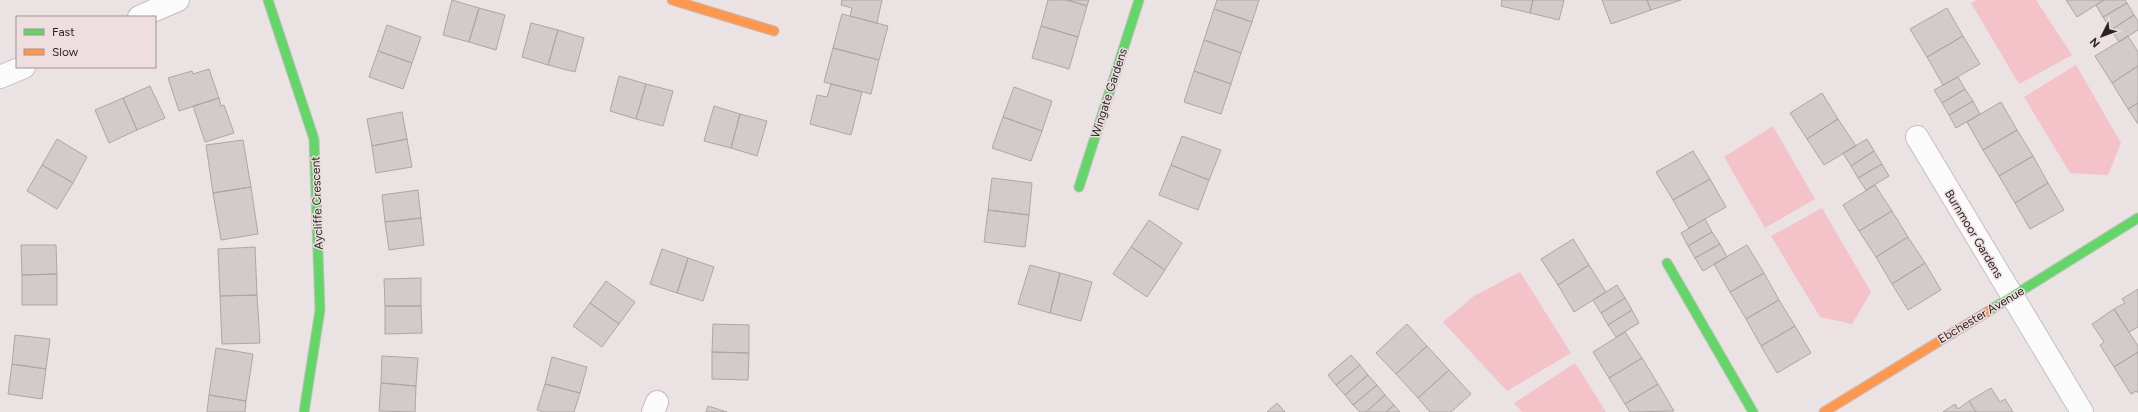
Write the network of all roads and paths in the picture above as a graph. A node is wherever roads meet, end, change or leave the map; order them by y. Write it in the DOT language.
graph roads {
  1 [pos="178,0"];
  2 [pos="268,0"];
  3 [pos="672,0"];
  4 [pos="1138,0"];
  5 [pos="141,16"];
  6 [pos="774,32"];
  7 [pos="22,68"];
  8 [pos="0,77"];
  9 [pos="1917,137"];
  10 [pos="1078,186"];
  11 [pos="2138,218"];
  12 [pos="1667,263"];
  13 [pos="2011,297"];
  14 [pos="304,412"];
  15 [pos="1753,412"];
  16 [pos="1824,412"];
  17 [pos="2082,412"];
  1 -- 5 [label="street"];
  2 -- 14 [label="street, Aycliffe Crescent"];
  3 -- 6 [label="street"];
  4 -- 10 [label="street, Wingate Gardens"];
  7 -- 8 [label="street"];
  9 -- 13 [label="street, Burnmoor Gardens"];
  11 -- 13 [label="street, Ebchester Avenue"];
  12 -- 15 [label="street"];
  13 -- 16 [label="street, Ebchester Avenue"];
  13 -- 17 [label="street, Burnmoor Gardens"];
}
